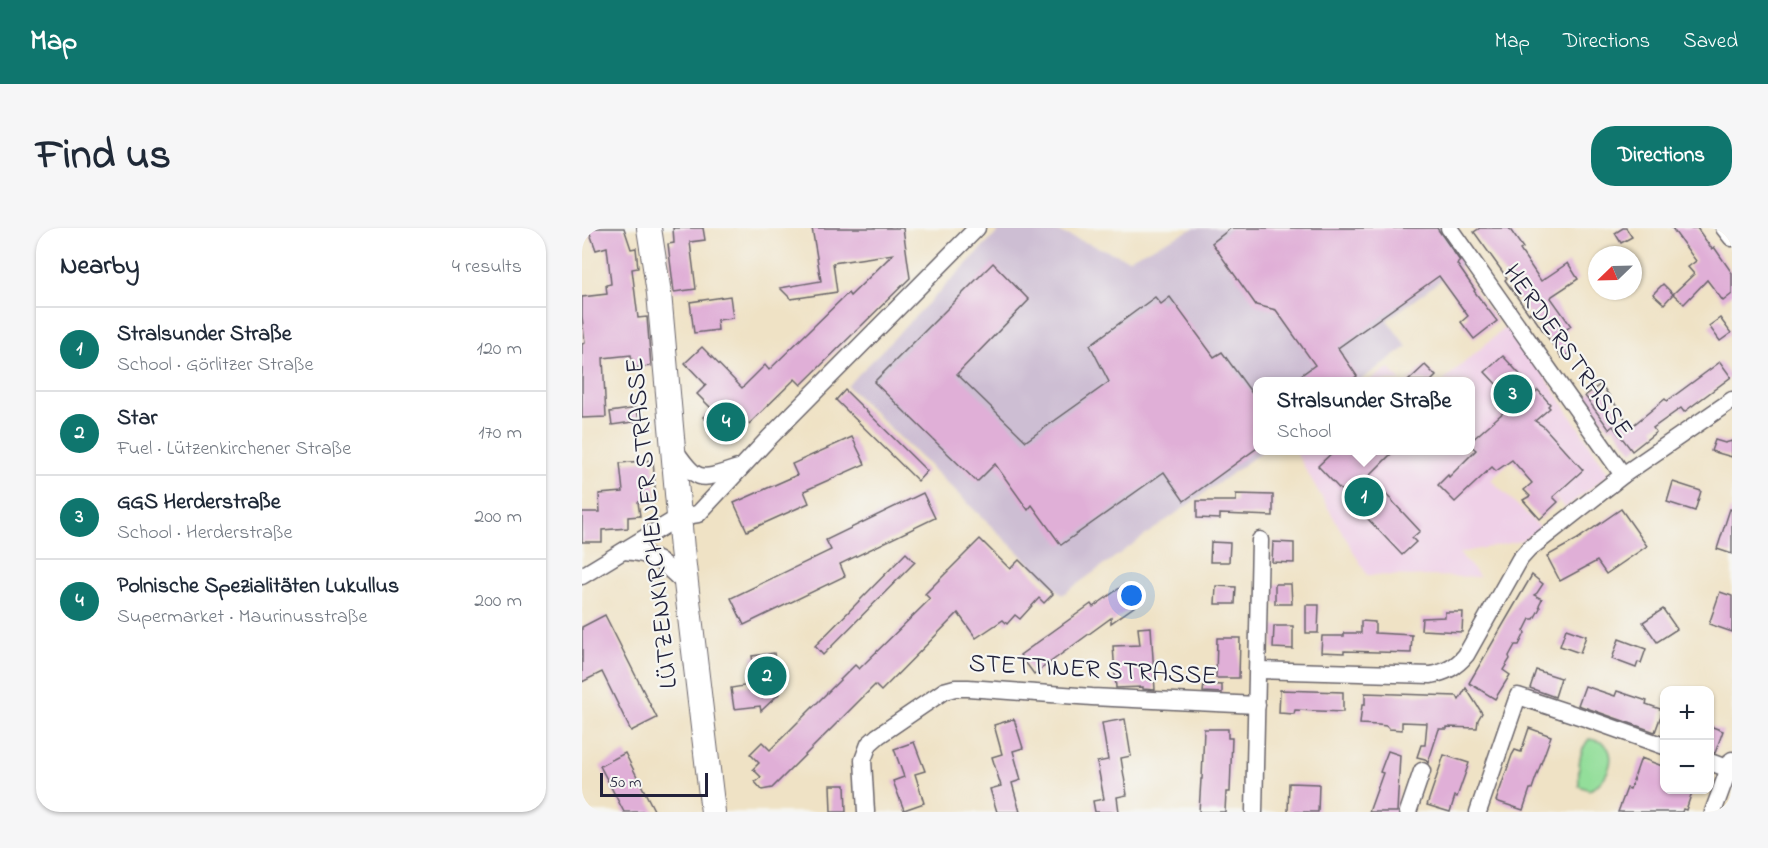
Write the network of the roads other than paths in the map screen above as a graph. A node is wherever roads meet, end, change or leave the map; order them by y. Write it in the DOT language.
graph roads {
  1 [pos="649,228"];
  2 [pos="1449,228"];
  3 [pos="1724,228"];
  4 [pos="973,229"];
  5 [pos="1732,238"];
  6 [pos="1732,400"];
  7 [pos="672,446"];
  8 [pos="742,467"];
  9 [pos="1623,476"];
  10 [pos="679,517"];
  11 [pos="1260,540"];
  12 [pos="624,551"];
  13 [pos="582,576"];
  14 [pos="686,585"];
  15 [pos="1258,670"];
  16 [pos="1257,705"];
  17 [pos="1660,744"];
  18 [pos="1714,763"];
  19 [pos="1730,765"];
  20 [pos="1422,771"];
  21 [pos="1479,807"];
  22 [pos="713,812"];
  23 [pos="866,812"];
  24 [pos="1254,812"];
  25 [pos="1408,812"];
  26 [pos="1713,812"];
  1 -- 7 [label="main road, LÜTZENKIRCHENER STRASSE"];
  2 -- 9 [label="street, HERDERSTRASSE"];
  3 -- 5 [label="street"];
  4 -- 8 [label="street"];
  6 -- 9 [label="street"];
  7 -- 8 [label="street"];
  7 -- 10 [label="main road, LÜTZENKIRCHENER STRASSE"];
  8 -- 10 [label="street"];
  9 -- 15 [label="street"];
  10 -- 12 [label="street"];
  10 -- 14 [label="main road, LÜTZENKIRCHENER STRASSE"];
  11 -- 15 [label="street"];
  12 -- 13 [label="street"];
  12 -- 14 [label="street"];
  14 -- 22 [label="main road, LÜTZENKIRCHENER STRASSE"];
  15 -- 16 [label="street"];
  16 -- 23 [label="street, STETTINER STRASSE"];
  16 -- 24 [label="street"];
  17 -- 21 [label="street"];
  18 -- 19 [label="street"];
  19 -- 26 [label="street"];
  20 -- 25 [label="street"];
}
